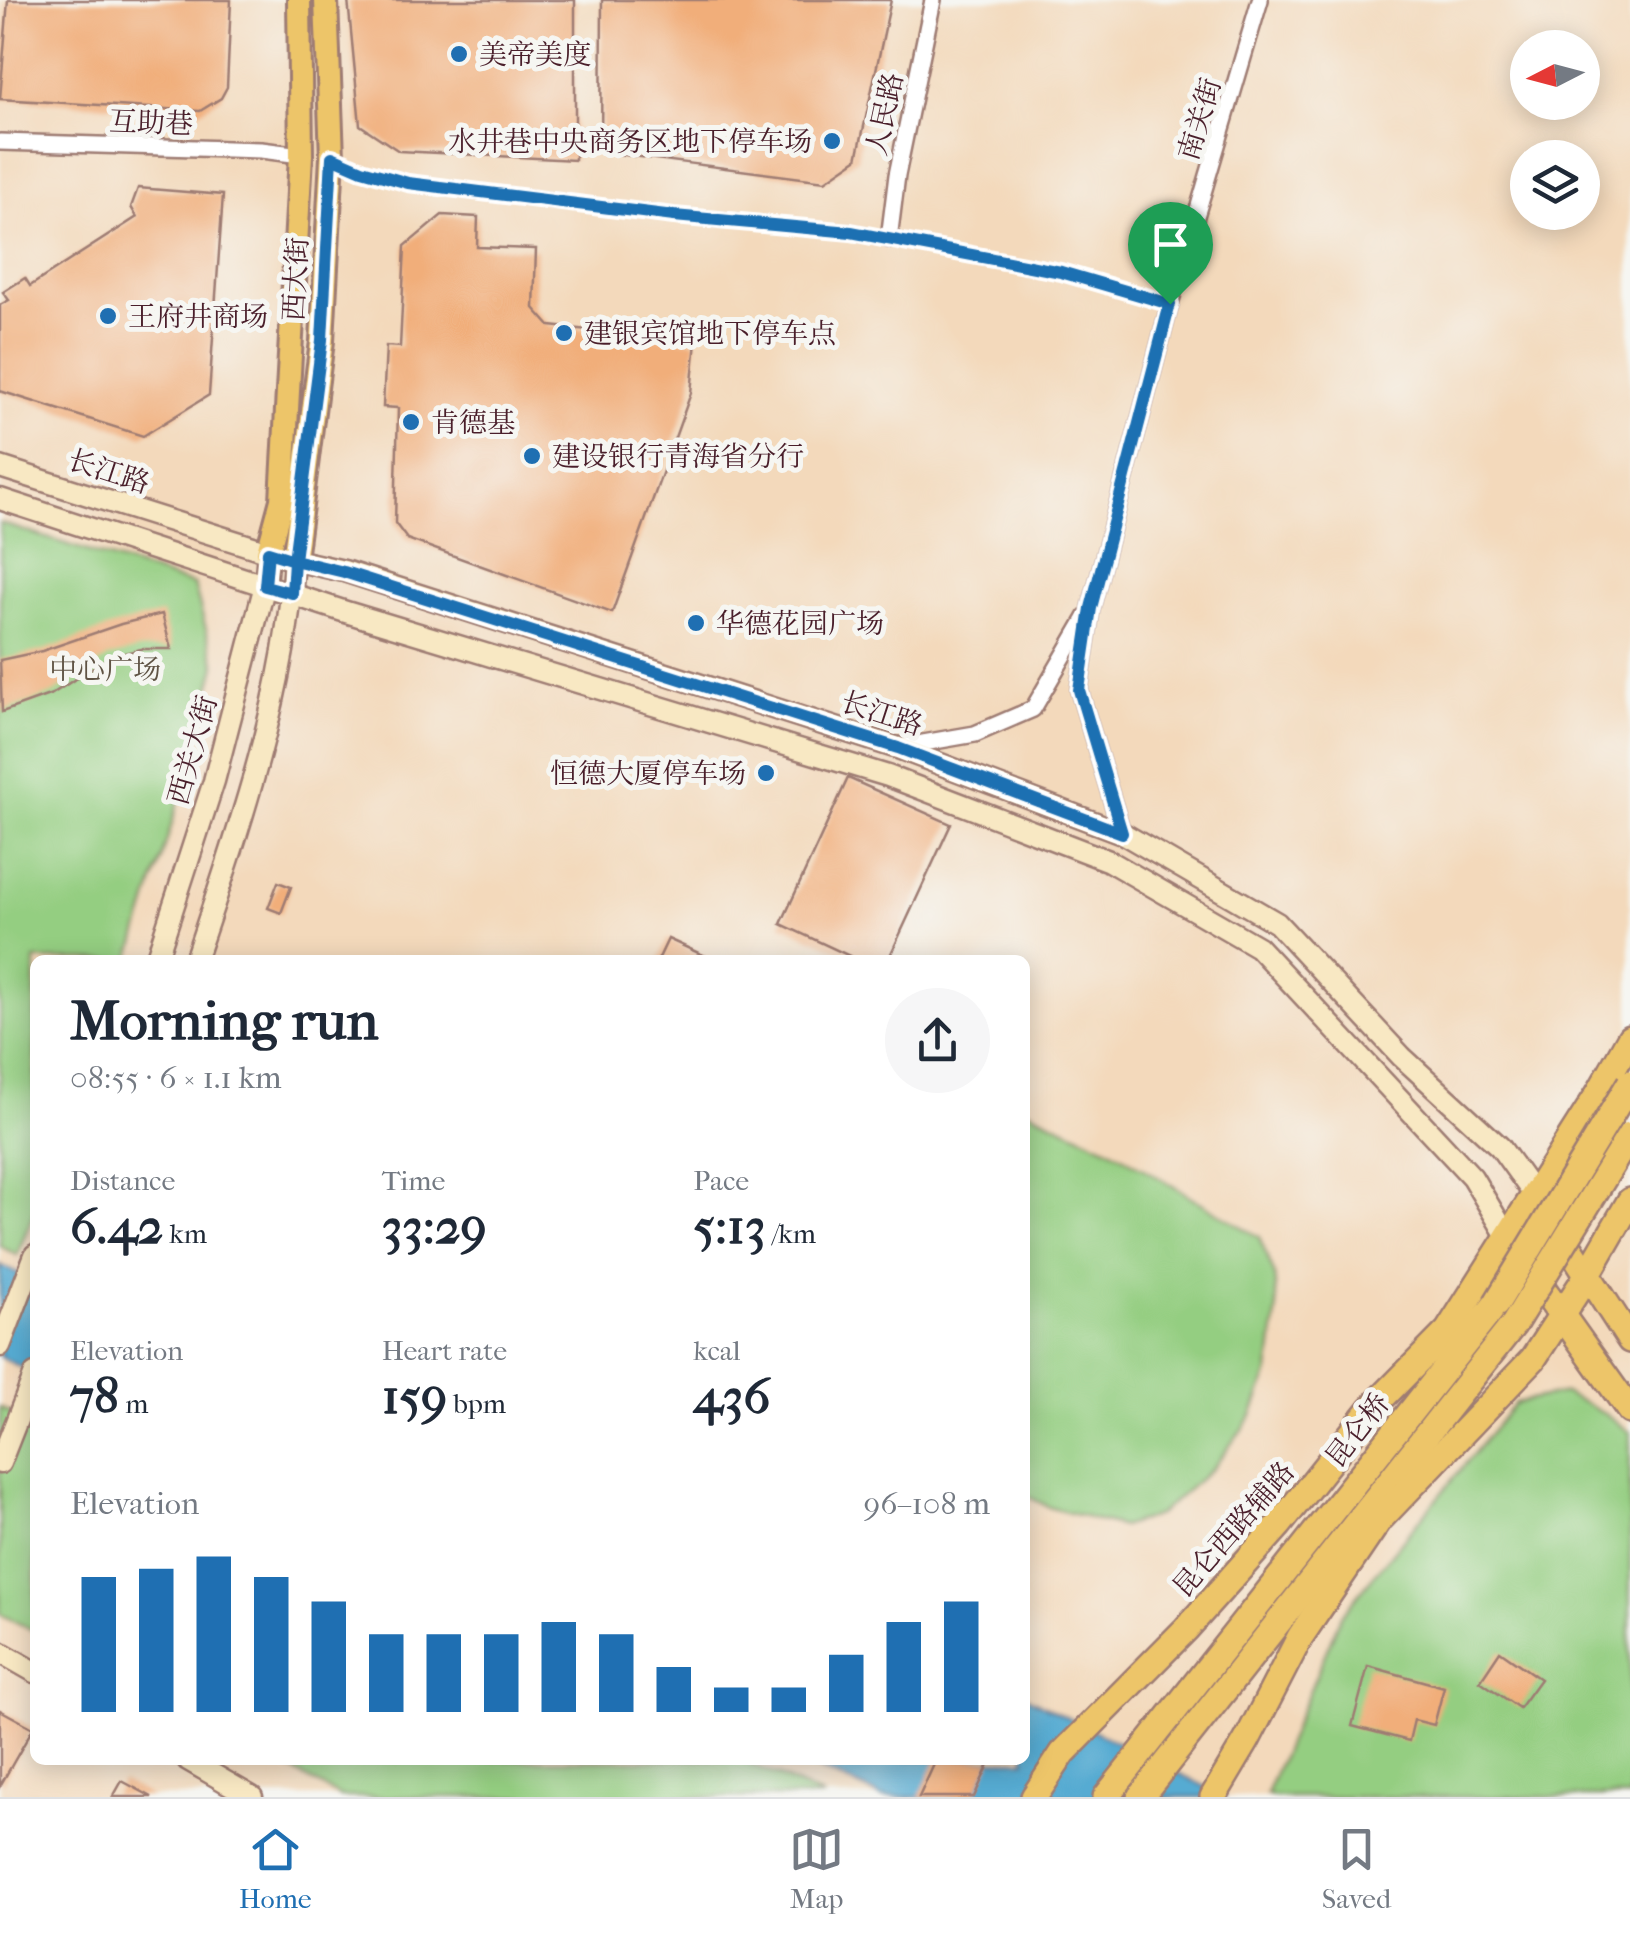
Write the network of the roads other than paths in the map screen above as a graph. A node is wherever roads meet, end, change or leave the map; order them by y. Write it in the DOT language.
graph roads {
  1 [pos="299,0"];
  2 [pos="326,0"];
  3 [pos="933,0"];
  4 [pos="1260,0"];
  5 [pos="0,142"];
  6 [pos="301,155"];
  7 [pos="332,157"];
  8 [pos="889,239"];
  9 [pos="1170,304"];
  10 [pos="0,467"];
  11 [pos="0,499"];
  12 [pos="268,552"];
  13 [pos="294,560"];
  14 [pos="265,586"];
  15 [pos="292,593"];
  16 [pos="1091,608"];
  17 [pos="898,748"];
  18 [pos="1122,833"];
  19 [pos="158,955"];
  20 [pos="197,955"];
  21 [pos="1630,1038"];
  22 [pos="1630,1083"];
  23 [pos="1630,1135"];
  24 [pos="1533,1192"];
  25 [pos="1630,1201"];
  26 [pos="1507,1236"];
  27 [pos="30,1268"];
  28 [pos="1588,1274"];
  29 [pos="1559,1316"];
  30 [pos="1630,1340"];
  31 [pos="0,1346"];
  32 [pos="30,1386"];
  33 [pos="1630,1411"];
  34 [pos="0,1463"];
  35 [pos="0,1652"];
  36 [pos="30,1669"];
  37 [pos="197,1765"];
  38 [pos="252,1797"];
  39 [pos="1034,1797"];
  40 [pos="1106,1797"];
  41 [pos="1140,1797"];
  42 [pos="1214,1797"];
  1 -- 6 [label="main road, 西大街"];
  2 -- 7 [label="main road, 西大街"];
  3 -- 8 [label="street, 人民路"];
  4 -- 9 [label="street, 南关街"];
  5 -- 6 [label="street, 互助巷"];
  6 -- 12 [label="main road, 西大街"];
  7 -- 8 [label="street"];
  7 -- 13 [label="main road, 西大街"];
  8 -- 9 [label="street"];
  9 -- 16 [label="street, 南关街"];
  10 -- 12 [label="main road, 长江路"];
  11 -- 14 [label="main road"];
  12 -- 13 [label="main road, 长江路"];
  12 -- 14 [label="main road, 西关大街"];
  13 -- 15 [label="main road"];
  13 -- 17 [label="main road, 长江路"];
  14 -- 15 [label="main road"];
  14 -- 19 [label="main road, 西关大街"];
  15 -- 20 [label="main road"];
  15 -- 26 [label="main road"];
  16 -- 17 [label="street"];
  16 -- 18 [label="street, 南关街"];
  17 -- 18 [label="main road, 长江路"];
  18 -- 24 [label="main road, 长江路"];
  21 -- 24 [label="highway, 昆仑西路辅路"];
  22 -- 40 [label="highway, 昆仑桥, bridge"];
  23 -- 41 [label="highway, 昆仑桥, bridge"];
  24 -- 26 [label="highway, 昆仑西路辅路"];
  24 -- 28 [label="highway, 长江路"];
  25 -- 28 [label="highway"];
  26 -- 29 [label="highway"];
  26 -- 39 [label="highway, 昆仑西路辅路"];
  27 -- 31 [label="main road"];
  28 -- 29 [label="highway"];
  28 -- 30 [label="highway, 长江路"];
  29 -- 33 [label="highway"];
  29 -- 42 [label="highway"];
  32 -- 34 [label="main road"];
  35 -- 36 [label="main road"];
  37 -- 38 [label="main road"];
}
